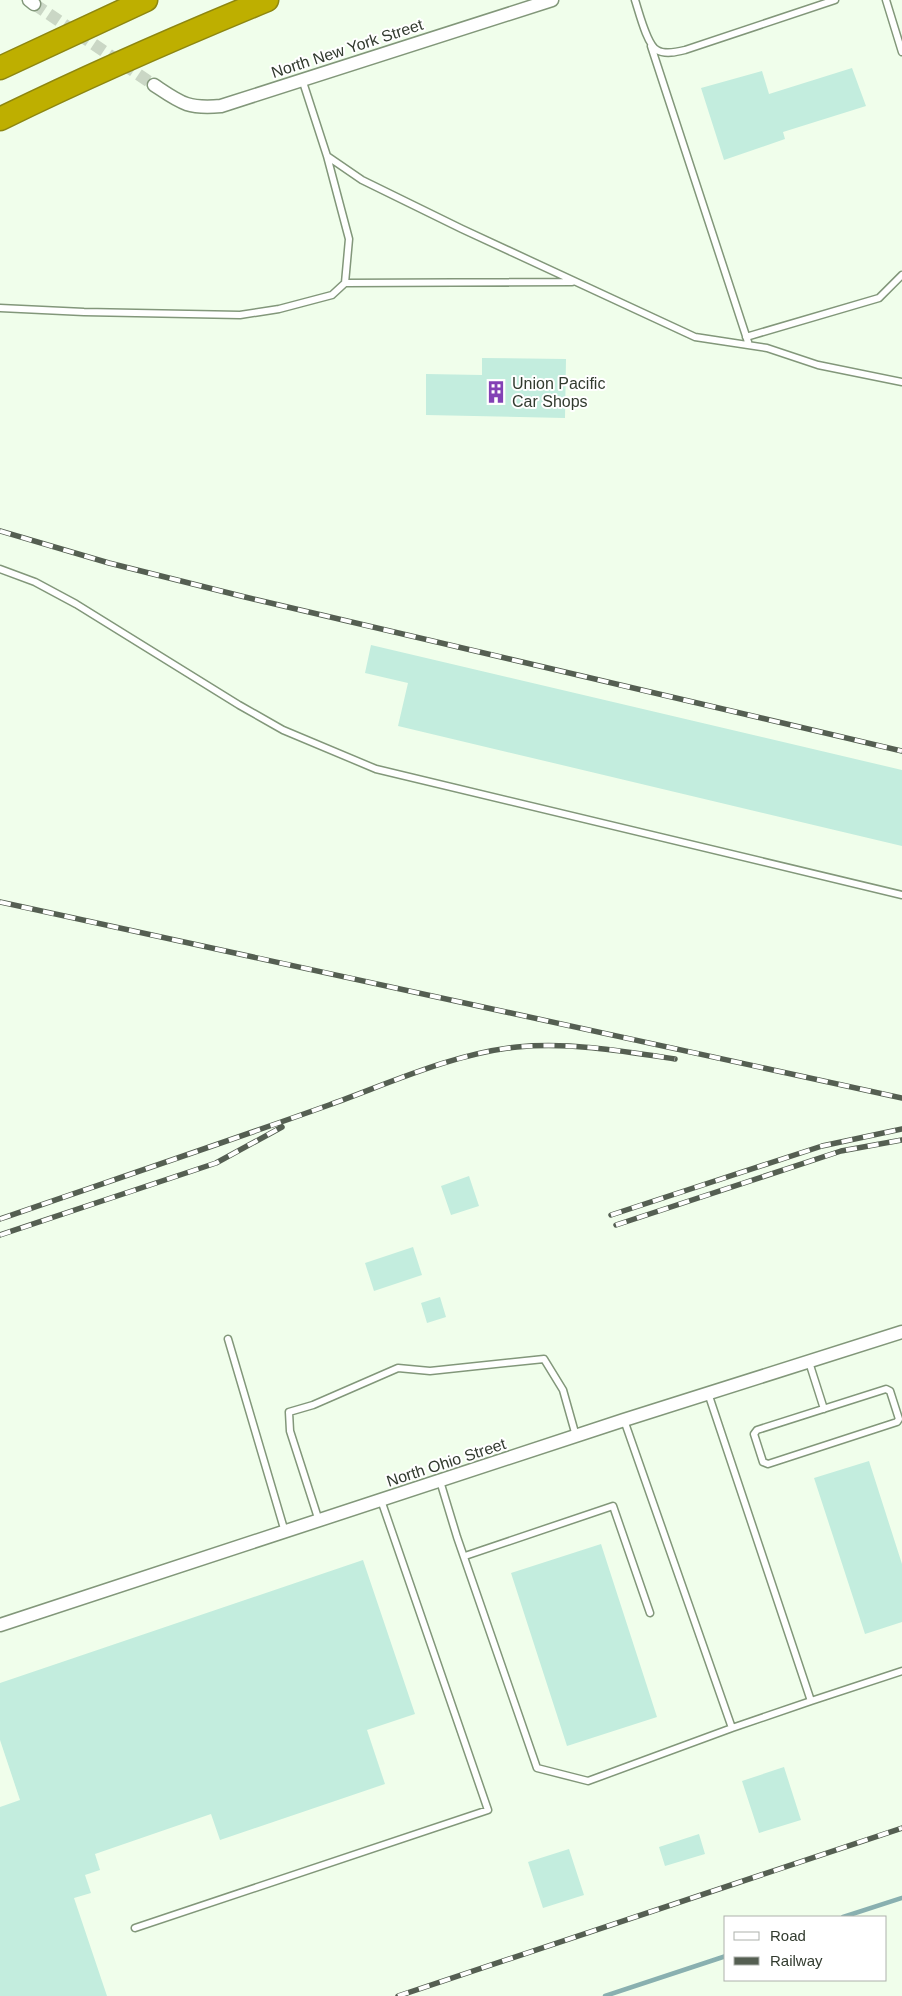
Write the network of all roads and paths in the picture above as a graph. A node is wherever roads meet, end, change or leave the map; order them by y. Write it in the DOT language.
graph roads {
  1 [pos="146,0"];
  2 [pos="267,0"];
  3 [pos="552,0"];
  4 [pos="635,0"];
  5 [pos="835,0"];
  6 [pos="886,0"];
  7 [pos="652,46"];
  8 [pos="902,52"];
  9 [pos="0,68"];
  10 [pos="302,79"];
  11 [pos="154,86"];
  12 [pos="0,119"];
  13 [pos="327,156"];
  14 [pos="902,275"];
  15 [pos="575,282"];
  16 [pos="345,284"];
  17 [pos="0,308"];
  18 [pos="746,337"];
  19 [pos="749,345"];
  20 [pos="902,382"];
  21 [pos="0,569"];
  22 [pos="902,895"];
  23 [pos="902,1332"];
  24 [pos="228,1339"];
  25 [pos="809,1362"];
  26 [pos="708,1394"];
  27 [pos="824,1409"];
  28 [pos="624,1420"];
  29 [pos="576,1436"];
  30 [pos="440,1481"];
  31 [pos="381,1500"];
  32 [pos="319,1521"];
  33 [pos="285,1532"];
  34 [pos="465,1556"];
  35 [pos="650,1613"];
  36 [pos="0,1625"];
  37 [pos="902,1671"];
  38 [pos="811,1701"];
  39 [pos="732,1728"];
  40 [pos="135,1928"];
  1 -- 9 [label="highway"];
  2 -- 12 [label="highway"];
  3 -- 10 [label="street, North New York Street"];
  4 -- 7 [label="lane"];
  5 -- 7 [label="lane"];
  6 -- 8 [label="lane"];
  7 -- 18 [label="lane"];
  10 -- 11 [label="street, North New York Street"];
  10 -- 13 [label="lane"];
  13 -- 15 [label="lane"];
  13 -- 16 [label="lane"];
  14 -- 18 [label="lane"];
  15 -- 16 [label="lane"];
  15 -- 19 [label="lane"];
  16 -- 17 [label="lane"];
  18 -- 19 [label="lane"];
  19 -- 20 [label="lane"];
  21 -- 22 [label="lane"];
  23 -- 25 [label="street, North Ohio Street"];
  24 -- 33 [label="lane"];
  25 -- 26 [label="street, North Ohio Street"];
  25 -- 27 [label="lane"];
  26 -- 28 [label="street, North Ohio Street"];
  26 -- 38 [label="lane"];
  27 -- 27 [label="lane"];
  28 -- 29 [label="street, North Ohio Street"];
  28 -- 39 [label="lane"];
  29 -- 30 [label="street, North Ohio Street"];
  29 -- 32 [label="lane"];
  30 -- 31 [label="street, North Ohio Street"];
  30 -- 34 [label="lane"];
  31 -- 32 [label="street, North Ohio Street"];
  31 -- 40 [label="lane"];
  32 -- 33 [label="street, North Ohio Street"];
  33 -- 36 [label="street, North Ohio Street"];
  34 -- 35 [label="lane"];
  34 -- 39 [label="lane"];
  37 -- 38 [label="lane"];
  38 -- 39 [label="lane"];
}
